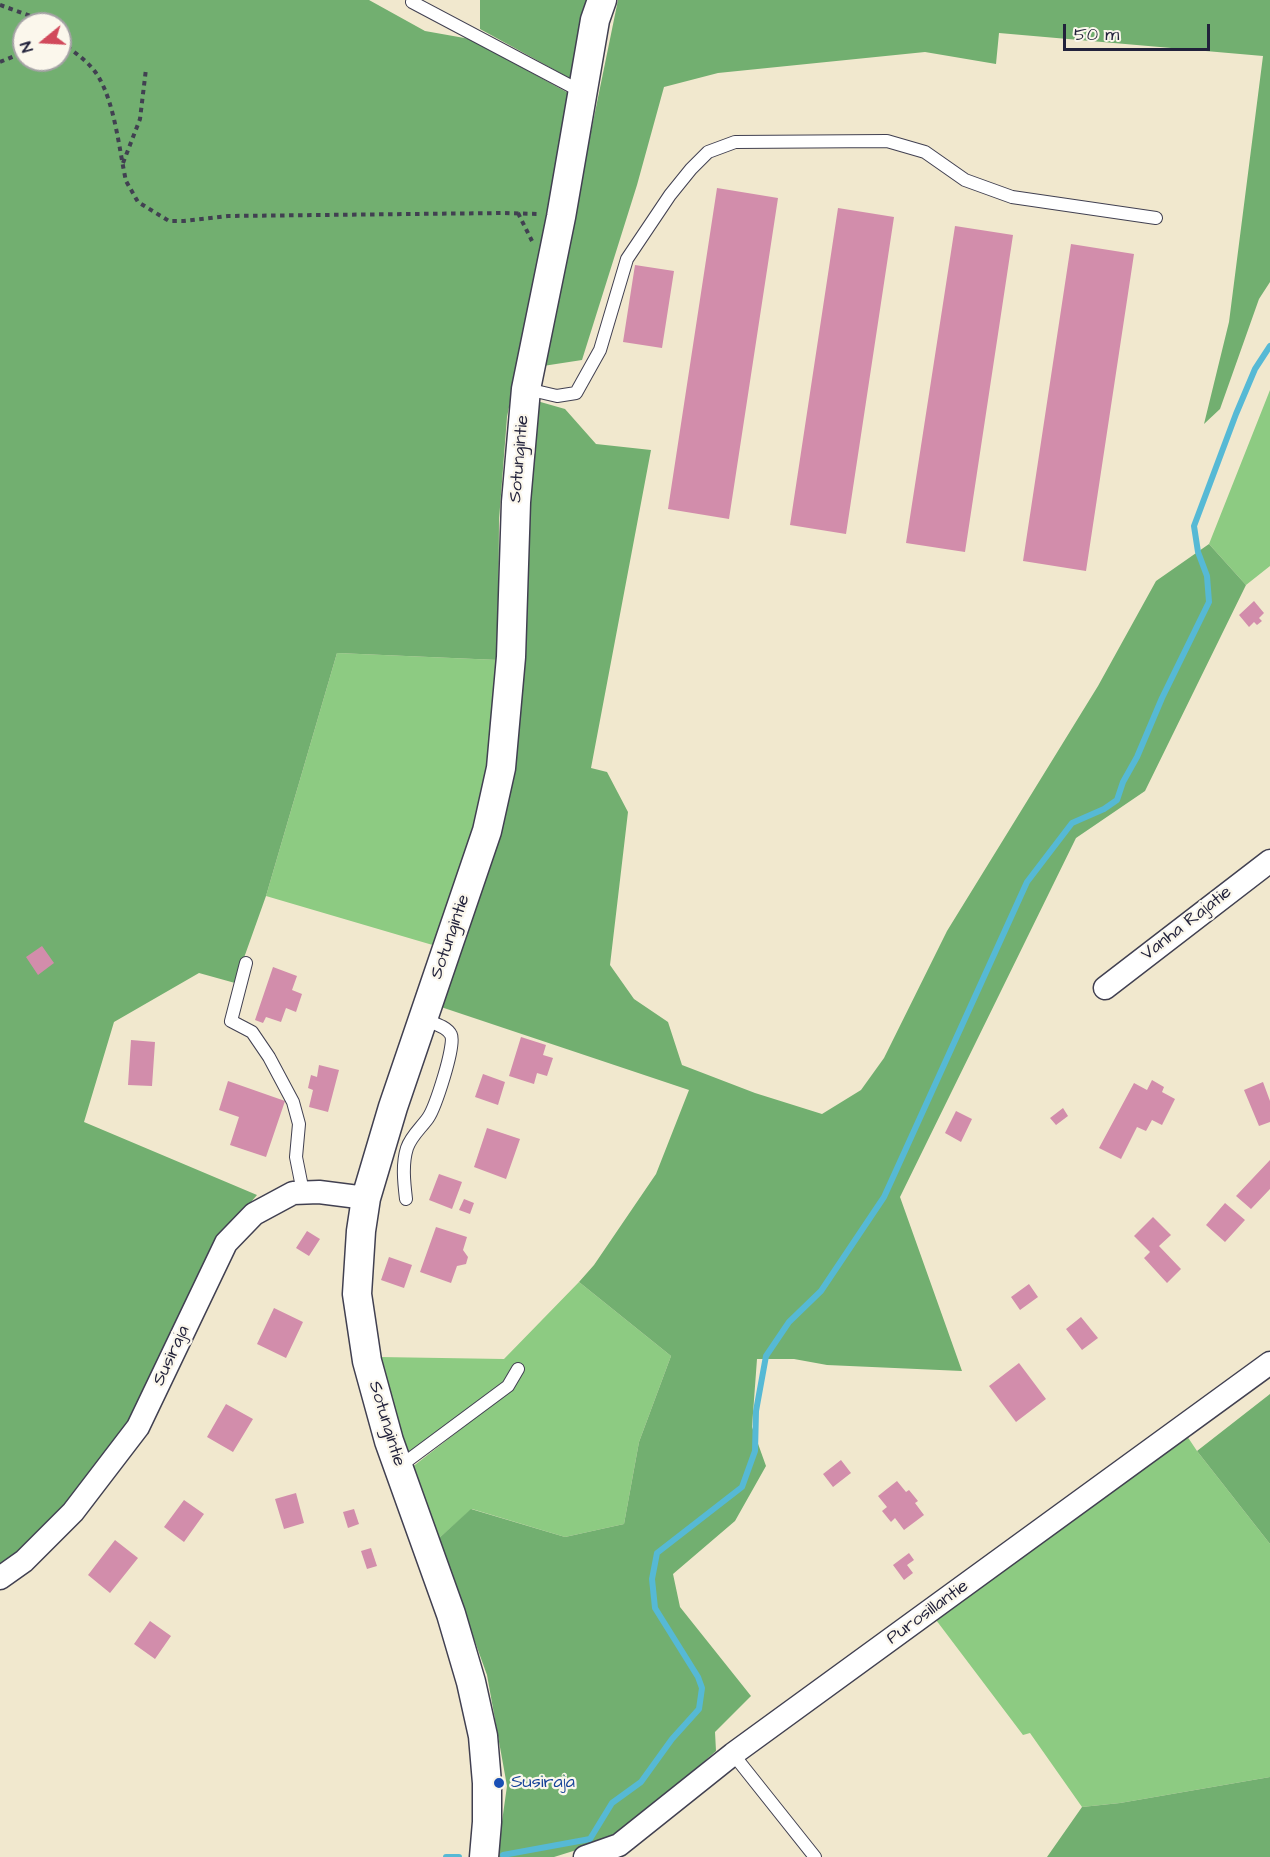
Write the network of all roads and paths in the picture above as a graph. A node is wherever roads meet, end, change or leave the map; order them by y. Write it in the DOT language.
graph roads {
  1 [pos="602,0"];
  2 [pos="412,3"];
  3 [pos="0,5"];
  4 [pos="20,12"];
  5 [pos="72,49"];
  6 [pos="146,69"];
  7 [pos="582,92"];
  8 [pos="122,164"];
  9 [pos="561,217"];
  10 [pos="1156,218"];
  11 [pos="526,389"];
  12 [pos="1270,861"];
  13 [pos="246,963"];
  14 [pos="1105,988"];
  15 [pos="423,1019"];
  16 [pos="303,1192"];
  17 [pos="366,1198"];
  18 [pos="406,1199"];
  19 [pos="1270,1364"];
  20 [pos="518,1369"];
  21 [pos="399,1467"];
  22 [pos="0,1578"];
  23 [pos="733,1754"];
  24 [pos="484,1857"];
  25 [pos="585,1857"];
  26 [pos="815,1857"];
  1 -- 7 [label="street, Sotungintie"];
  2 -- 7 [label="lane"];
  3 -- 4 [label="path"];
  5 -- 8 [label="path"];
  6 -- 8 [label="path"];
  7 -- 9 [label="street, Sotungintie"];
  8 -- 9 [label="path"];
  9 -- 11 [label="street, Sotungintie"];
  10 -- 11 [label="lane"];
  11 -- 15 [label="street, Sotungintie"];
  12 -- 14 [label="street, Vanha Rajatie"];
  13 -- 16 [label="lane"];
  15 -- 17 [label="street, Sotungintie"];
  15 -- 18 [label="lane"];
  16 -- 17 [label="street, Susiraja"];
  16 -- 22 [label="street, Susiraja"];
  17 -- 21 [label="street, Sotungintie"];
  19 -- 23 [label="street, Purosillantie"];
  20 -- 21 [label="lane"];
  21 -- 24 [label="street, Sotungintie"];
  23 -- 25 [label="street, Purosillantie"];
  23 -- 26 [label="lane"];
}
